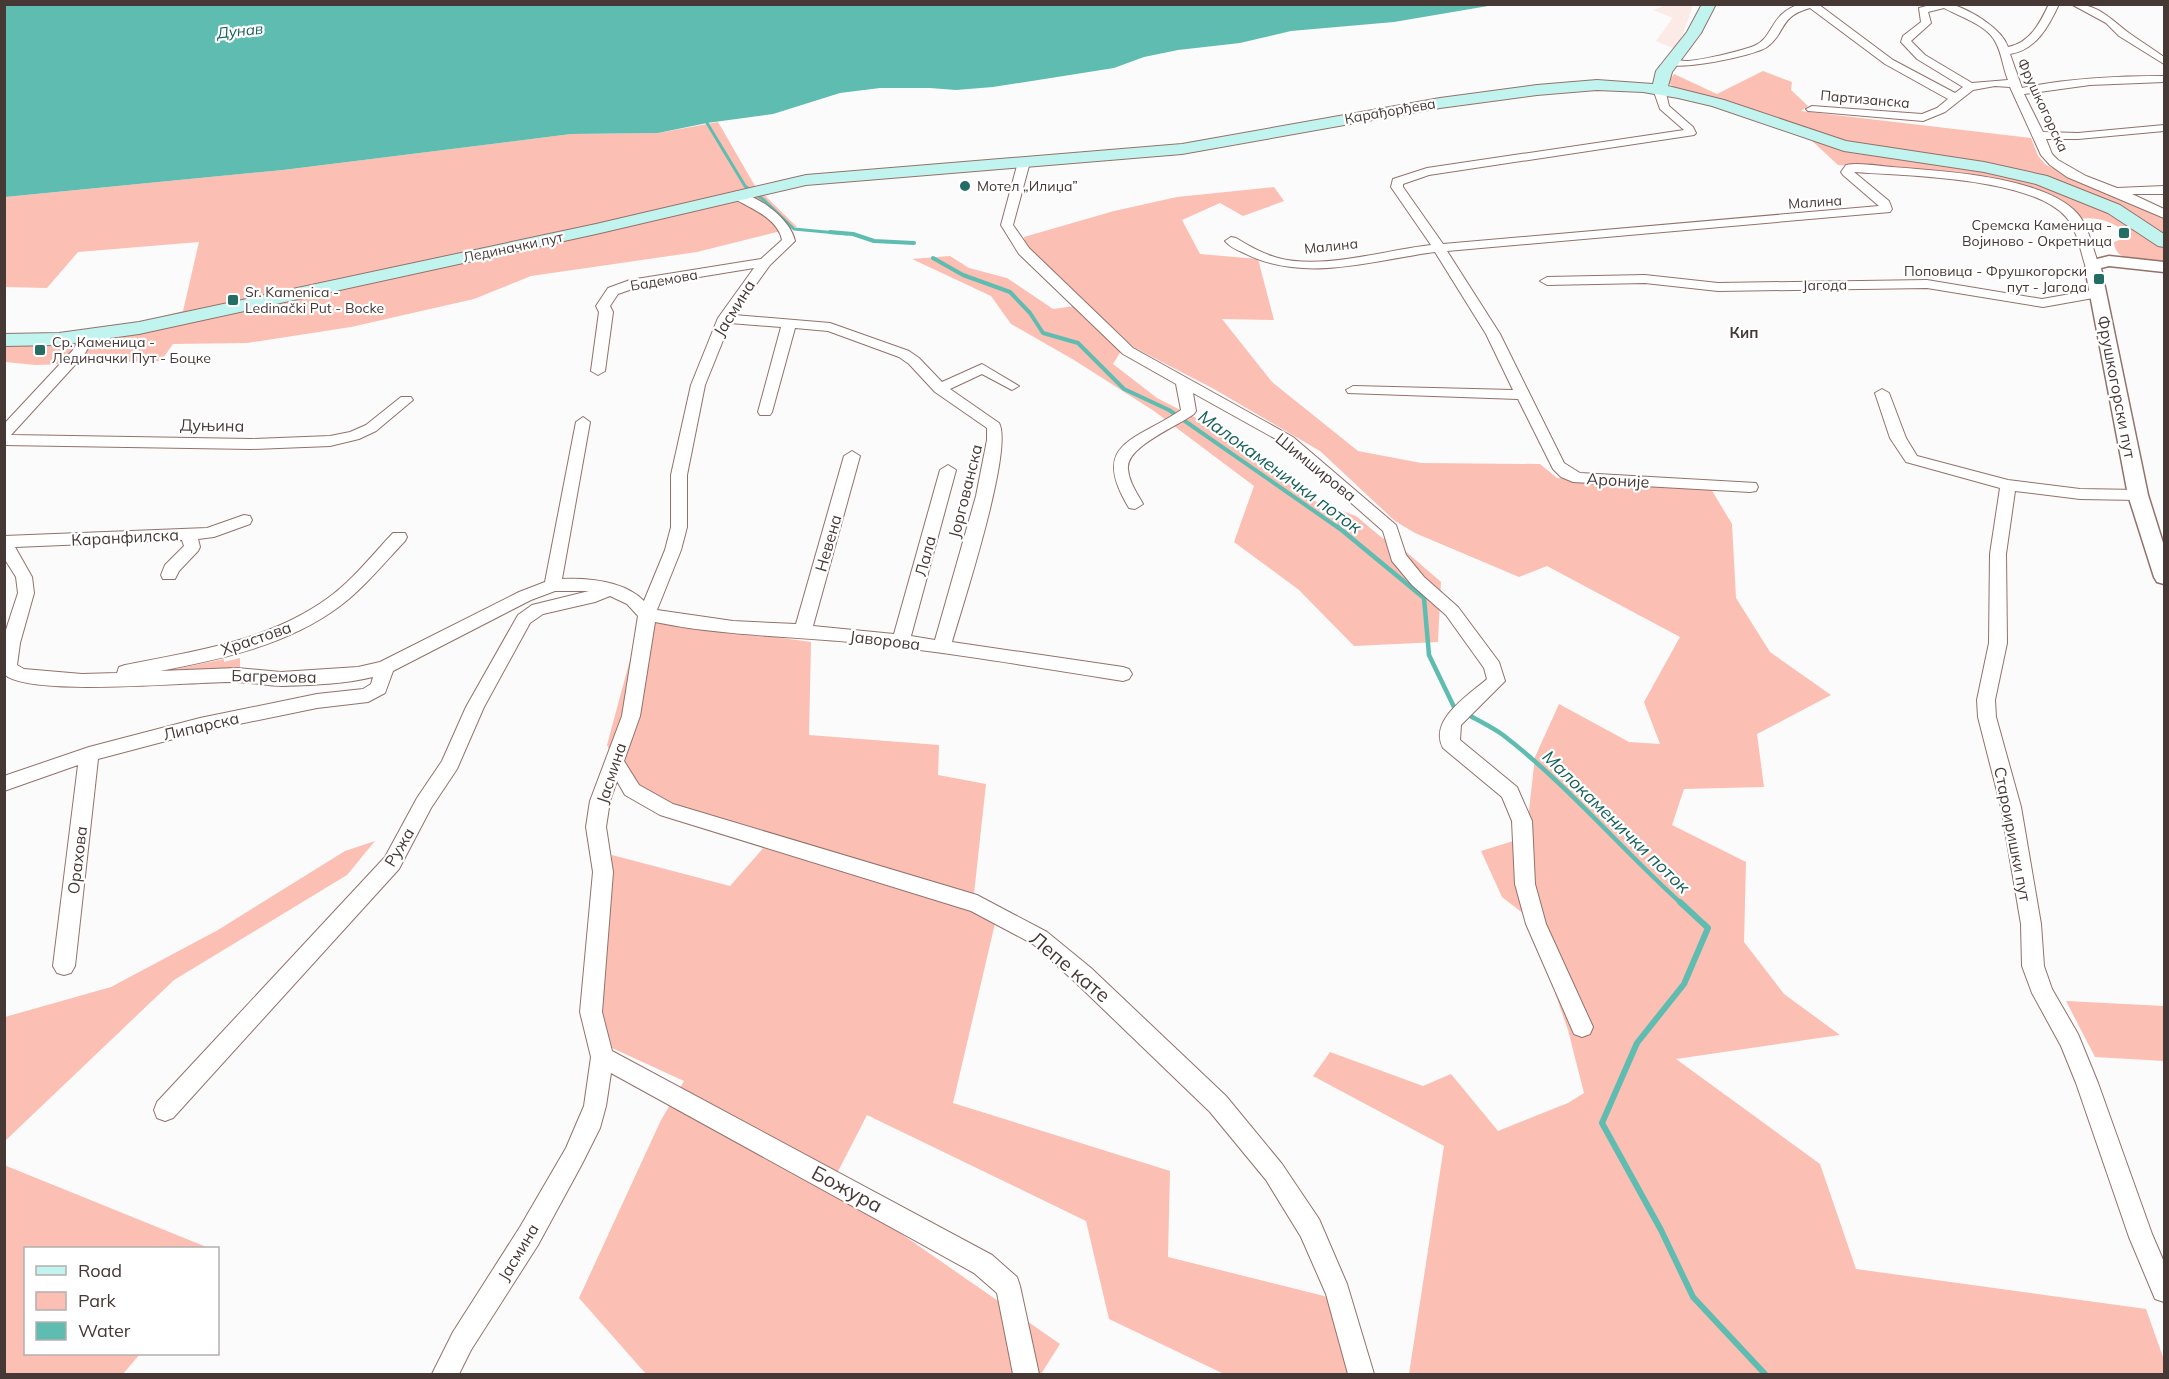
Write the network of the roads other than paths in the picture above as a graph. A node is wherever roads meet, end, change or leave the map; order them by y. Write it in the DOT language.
graph roads {
  1 [pos="1709,4"];
  2 [pos="2054,4"];
  3 [pos="2076,4"];
  4 [pos="1811,5"];
  5 [pos="1944,5"];
  6 [pos="2005,51"];
  7 [pos="2164,61"];
  8 [pos="1669,63"];
  9 [pos="2164,79"];
  10 [pos="1970,87"];
  11 [pos="2015,88"];
  12 [pos="1659,89"];
  13 [pos="1957,99"];
  14 [pos="1812,109"];
  15 [pos="2164,128"];
  16 [pos="2039,135"];
  17 [pos="1024,162"];
  18 [pos="2112,190"];
  19 [pos="2164,190"];
  20 [pos="742,194"];
  21 [pos="2164,214"];
  22 [pos="1231,241"];
  23 [pos="2164,242"];
  24 [pos="1439,248"];
  25 [pos="2096,261"];
  26 [pos="765,262"];
  27 [pos="2164,267"];
  28 [pos="1547,282"];
  29 [pos="2099,293"];
  30 [pos="725,318"];
  31 [pos="789,323"];
  32 [pos="88,336"];
  33 [pos="4,340"];
  34 [pos="598,371"];
  35 [pos="1183,381"];
  36 [pos="1012,386"];
  37 [pos="940,389"];
  38 [pos="1353,390"];
  39 [pos="1882,393"];
  40 [pos="1524,395"];
  41 [pos="406,399"];
  42 [pos="765,412"];
  43 [pos="583,422"];
  44 [pos="4,434"];
  45 [pos="4,440"];
  46 [pos="852,456"];
  47 [pos="948,470"];
  48 [pos="2008,485"];
  49 [pos="1750,488"];
  50 [pos="2138,495"];
  51 [pos="1136,504"];
  52 [pos="244,520"];
  53 [pos="189,534"];
  54 [pos="399,537"];
  55 [pos="4,542"];
  56 [pos="169,575"];
  57 [pos="2164,577"];
  58 [pos="553,585"];
  59 [pos="609,589"];
  60 [pos="647,614"];
  61 [pos="803,631"];
  62 [pos="901,641"];
  63 [pos="942,647"];
  64 [pos="6,668"];
  65 [pos="385,668"];
  66 [pos="1123,674"];
  67 [pos="82,681"];
  68 [pos="89,754"];
  69 [pos="614,760"];
  70 [pos="4,784"];
  71 [pos="64,966"];
  72 [pos="1582,1027"];
  73 [pos="602,1057"];
  74 [pos="165,1110"];
  75 [pos="2164,1290"];
  76 [pos="445,1374"];
  77 [pos="1026,1374"];
  78 [pos="1361,1374"];
  1 -- 8 [label="main road"];
  2 -- 6 [label="street"];
  3 -- 7 [label="street"];
  4 -- 8 [label="street"];
  4 -- 13 [label="street"];
  5 -- 6 [label="street, Фрушкогорска"];
  5 -- 10 [label="street"];
  6 -- 11 [label="street, Фрушкогорска"];
  8 -- 12 [label="main road"];
  9 -- 11 [label="street"];
  10 -- 11 [label="street"];
  10 -- 13 [label="street, Партизанска"];
  11 -- 16 [label="street, Фрушкогорска"];
  12 -- 17 [label="main road, Карађорђева"];
  12 -- 23 [label="main road, Карађорђева"];
  12 -- 24 [label="street"];
  13 -- 14 [label="street, Партизанска"];
  15 -- 16 [label="street"];
  16 -- 18 [label="street, Фрушкогорска"];
  17 -- 20 [label="main road, Лединачки пут"];
  17 -- 35 [label="street, Шимширова"];
  18 -- 19 [label="street"];
  18 -- 21 [label="street"];
  20 -- 26 [label="street, Јасмина"];
  20 -- 32 [label="main road, Лединачки пут"];
  22 -- 24 [label="street, Малина"];
  24 -- 25 [label="street, Малина"];
  24 -- 40 [label="street, Ароније"];
  25 -- 27 [label="street"];
  25 -- 29 [label="street, Фрушкогорски пут"];
  26 -- 30 [label="street, Јасмина"];
  26 -- 34 [label="street, Бадемова"];
  28 -- 29 [label="street, Јагода"];
  29 -- 50 [label="street, Фрушкогорски пут"];
  30 -- 31 [label="street, Јоргованска"];
  30 -- 60 [label="street, Јасмина"];
  31 -- 37 [label="street, Јоргованска"];
  31 -- 42 [label="street"];
  32 -- 33 [label="main road, Лединачки пут"];
  32 -- 44 [label="street"];
  35 -- 51 [label="street"];
  35 -- 72 [label="street, Шимширова"];
  36 -- 37 [label="street"];
  37 -- 63 [label="street, Јоргованска"];
  38 -- 40 [label="street"];
  39 -- 48 [label="street"];
  40 -- 49 [label="street, Ароније"];
  41 -- 45 [label="street, Дуњина"];
  43 -- 58 [label="street"];
  46 -- 61 [label="street, Невена"];
  47 -- 62 [label="street, Лала"];
  48 -- 50 [label="street"];
  48 -- 75 [label="street, Староиришки пут"];
  50 -- 57 [label="street, Фрушкогорски пут"];
  52 -- 53 [label="street, Каранфилска"];
  53 -- 55 [label="street, Каранфилска"];
  53 -- 56 [label="street"];
  54 -- 67 [label="street, Храстова"];
  55 -- 64 [label="street, Багремова"];
  58 -- 59 [label="street, Багремова"];
  58 -- 65 [label="street, Багремова"];
  59 -- 60 [label="street, Багремова"];
  59 -- 74 [label="street, Ружа"];
  60 -- 61 [label="street, Јаворова"];
  60 -- 69 [label="street, Јасмина"];
  61 -- 62 [label="street, Јаворова"];
  62 -- 63 [label="street, Јаворова"];
  63 -- 66 [label="street, Јаворова"];
  64 -- 67 [label="street, Багремова"];
  65 -- 67 [label="street, Багремова"];
  65 -- 68 [label="street, Липарска"];
  68 -- 70 [label="street, Липарска"];
  68 -- 71 [label="street, Орахова"];
  69 -- 73 [label="street, Јасмина"];
  69 -- 78 [label="street, Лепе кате"];
  73 -- 76 [label="street, Јасмина"];
  73 -- 77 [label="street, Божура"];
}
